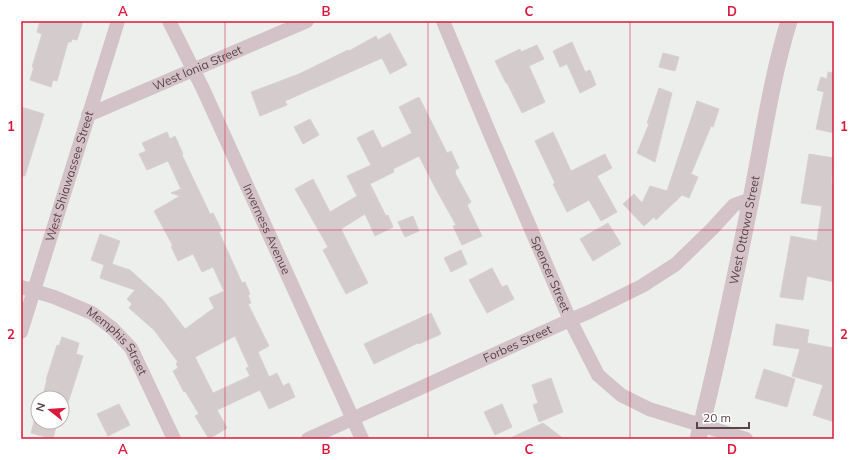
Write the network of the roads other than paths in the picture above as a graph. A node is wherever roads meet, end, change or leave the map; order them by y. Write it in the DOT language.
graph roads {
  1 [pos="118,21"];
  2 [pos="169,21"];
  3 [pos="307,21"];
  4 [pos="443,21"];
  5 [pos="788,21"];
  6 [pos="193,70"];
  7 [pos="88,115"];
  8 [pos="751,199"];
  9 [pos="27,289"];
  10 [pos="570,320"];
  11 [pos="21,332"];
  12 [pos="353,418"];
  13 [pos="700,432"];
  14 [pos="174,439"];
  15 [pos="308,439"];
  16 [pos="362,439"];
  17 [pos="746,439"];
  1 -- 7 [label="street, West Shiawassee Street"];
  2 -- 6 [label="street, Inverness Avenue"];
  3 -- 6 [label="street, West Ionia Street"];
  4 -- 10 [label="street, Spencer Street"];
  5 -- 8 [label="street, West Ottawa Street"];
  6 -- 7 [label="street, West Ionia Street"];
  6 -- 12 [label="street, Inverness Avenue"];
  7 -- 9 [label="street, West Shiawassee Street"];
  8 -- 10 [label="street, Forbes Street"];
  8 -- 13 [label="street, West Ottawa Street"];
  9 -- 11 [label="street, West Shiawassee Street"];
  9 -- 14 [label="street, Memphis Street"];
  10 -- 12 [label="street, Forbes Street"];
  10 -- 13 [label="street, Spencer Street"];
  12 -- 15 [label="street, Forbes Street"];
  12 -- 16 [label="street, Inverness Avenue"];
  13 -- 17 [label="street, Spencer Street"];
}
